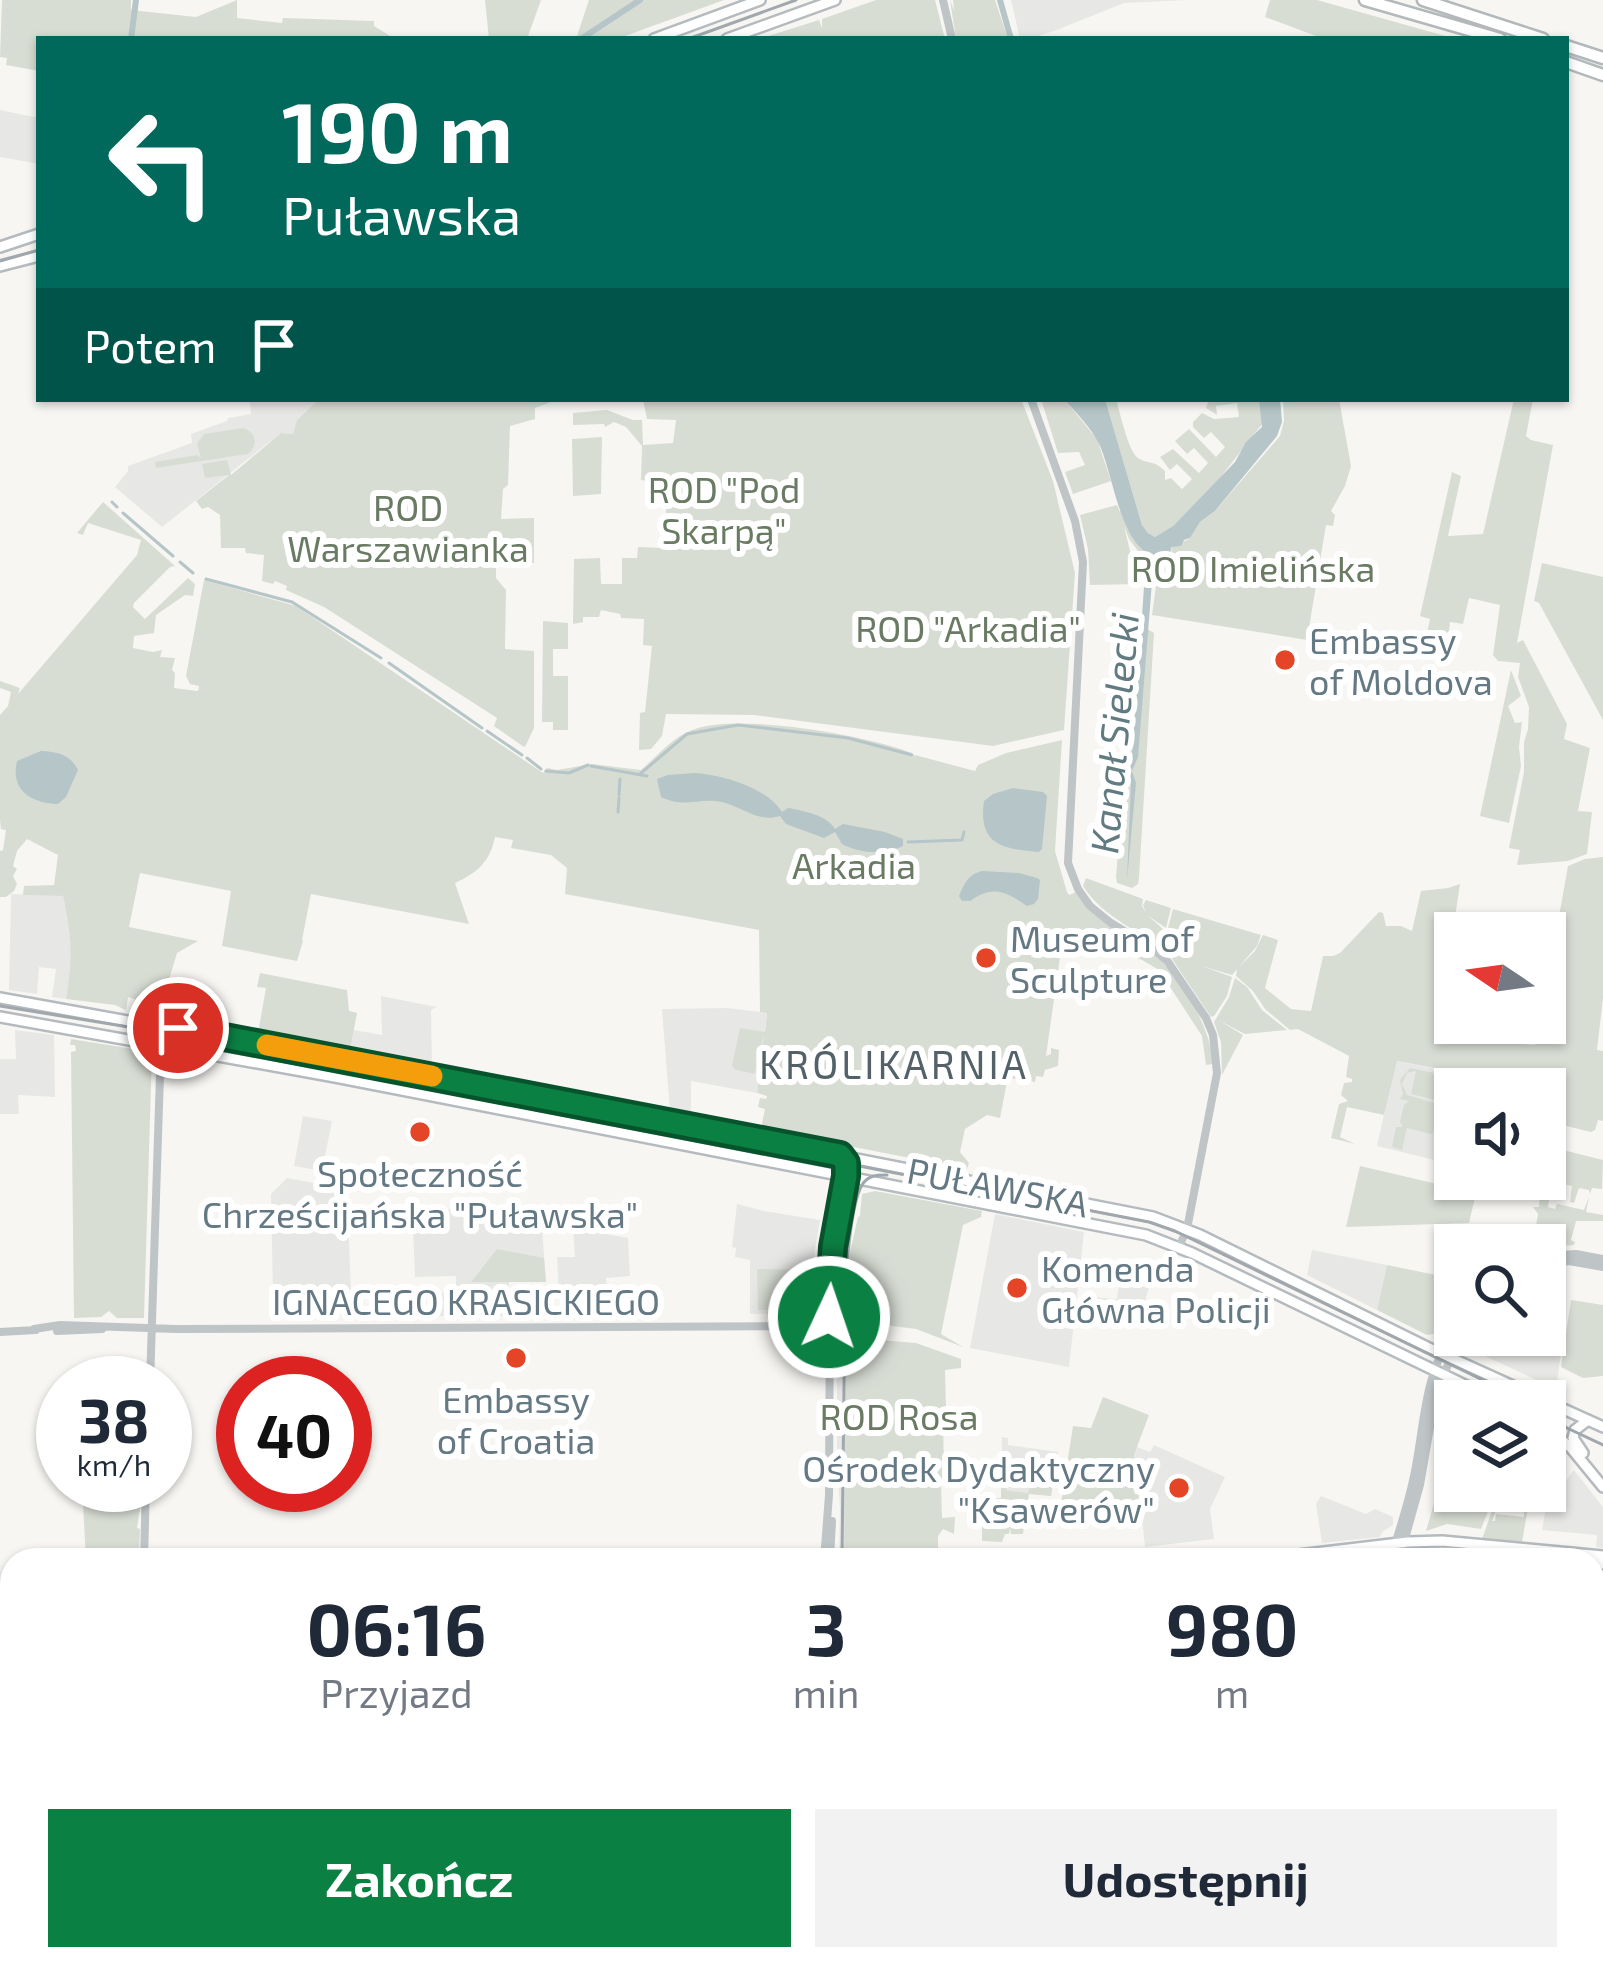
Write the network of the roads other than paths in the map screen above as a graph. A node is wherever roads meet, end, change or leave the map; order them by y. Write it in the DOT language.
graph roads {
  1 [pos="760,0"];
  2 [pos="836,0"];
  3 [pos="1365,0"];
  4 [pos="1423,0"];
  5 [pos="945,2"];
  6 [pos="662,36"];
  7 [pos="735,36"];
  8 [pos="951,36"];
  9 [pos="1490,36"];
  10 [pos="1534,36"];
  11 [pos="1569,47"];
  12 [pos="1603,58"];
  13 [pos="1569,63"];
  14 [pos="1603,75"];
  15 [pos="36,235"];
  16 [pos="0,247"];
  17 [pos="36,257"];
  18 [pos="0,266"];
  19 [pos="1032,402"];
  20 [pos="0,998"];
  21 [pos="0,1017"];
  22 [pos="165,1025"];
  23 [pos="161,1044"];
  24 [pos="840,1155"];
  25 [pos="867,1161"];
  26 [pos="933,1174"];
  27 [pos="846,1176"];
  28 [pos="929,1192"];
  29 [pos="1187,1229"];
  30 [pos="1180,1247"];
  31 [pos="1566,1261"];
  32 [pos="1603,1263"];
  33 [pos="829,1326"];
  34 [pos="150,1329"];
  35 [pos="0,1331"];
  36 [pos="1434,1349"];
  37 [pos="150,1356"];
  38 [pos="1444,1356"];
  39 [pos="1449,1356"];
  40 [pos="1437,1372"];
  41 [pos="1454,1380"];
  42 [pos="1588,1420"];
  43 [pos="1603,1427"];
  44 [pos="1566,1444"];
  45 [pos="1595,1476"];
  46 [pos="1603,1487"];
  47 [pos="145,1512"];
  48 [pos="144,1548"];
  49 [pos="828,1548"];
  50 [pos="1398,1548"];
  51 [pos="1417,1548"];
  52 [pos="1507,1548"];
  1 -- 6 [label="main road"];
  2 -- 7 [label="main road"];
  3 -- 9 [label="main road"];
  4 -- 10 [label="main road"];
  5 -- 8 [label="street"];
  11 -- 12 [label="main road"];
  13 -- 14 [label="main road"];
  15 -- 16 [label="main road"];
  17 -- 18 [label="main road"];
  19 -- 29 [label="street"];
  20 -- 22 [label="main road, PUŁAWSKA"];
  21 -- 23 [label="main road, PUŁAWSKA"];
  22 -- 23 [label="main road"];
  22 -- 24 [label="main road, PUŁAWSKA"];
  23 -- 27 [label="main road, PUŁAWSKA"];
  23 -- 34 [label="street"];
  24 -- 25 [label="main road, PUŁAWSKA"];
  24 -- 27 [label="street"];
  25 -- 26 [label="main road, PUŁAWSKA"];
  25 -- 27 [label="street"];
  26 -- 28 [label="main road"];
  26 -- 29 [label="main road, PUŁAWSKA"];
  27 -- 28 [label="main road, PUŁAWSKA"];
  27 -- 33 [label="street"];
  28 -- 30 [label="main road, PUŁAWSKA"];
  29 -- 30 [label="street"];
  29 -- 36 [label="main road, PUŁAWSKA"];
  30 -- 40 [label="main road, PUŁAWSKA"];
  31 -- 32 [label="street"];
  33 -- 34 [label="street, IGNACEGO KRASICKIEGO"];
  33 -- 49 [label="street"];
  34 -- 35 [label="street, IGNACEGO KRASICKIEGO"];
  34 -- 37 [label="street"];
  38 -- 40 [label="street"];
  39 -- 42 [label="main road, PUŁAWSKA"];
  40 -- 41 [label="main road, PUŁAWSKA"];
  40 -- 50 [label="street"];
  42 -- 43 [label="main road, PUŁAWSKA"];
  42 -- 45 [label="main road"];
  44 -- 45 [label="main road"];
  45 -- 46 [label="main road"];
  47 -- 48 [label="street"];
  51 -- 52 [label="main road"];
}
